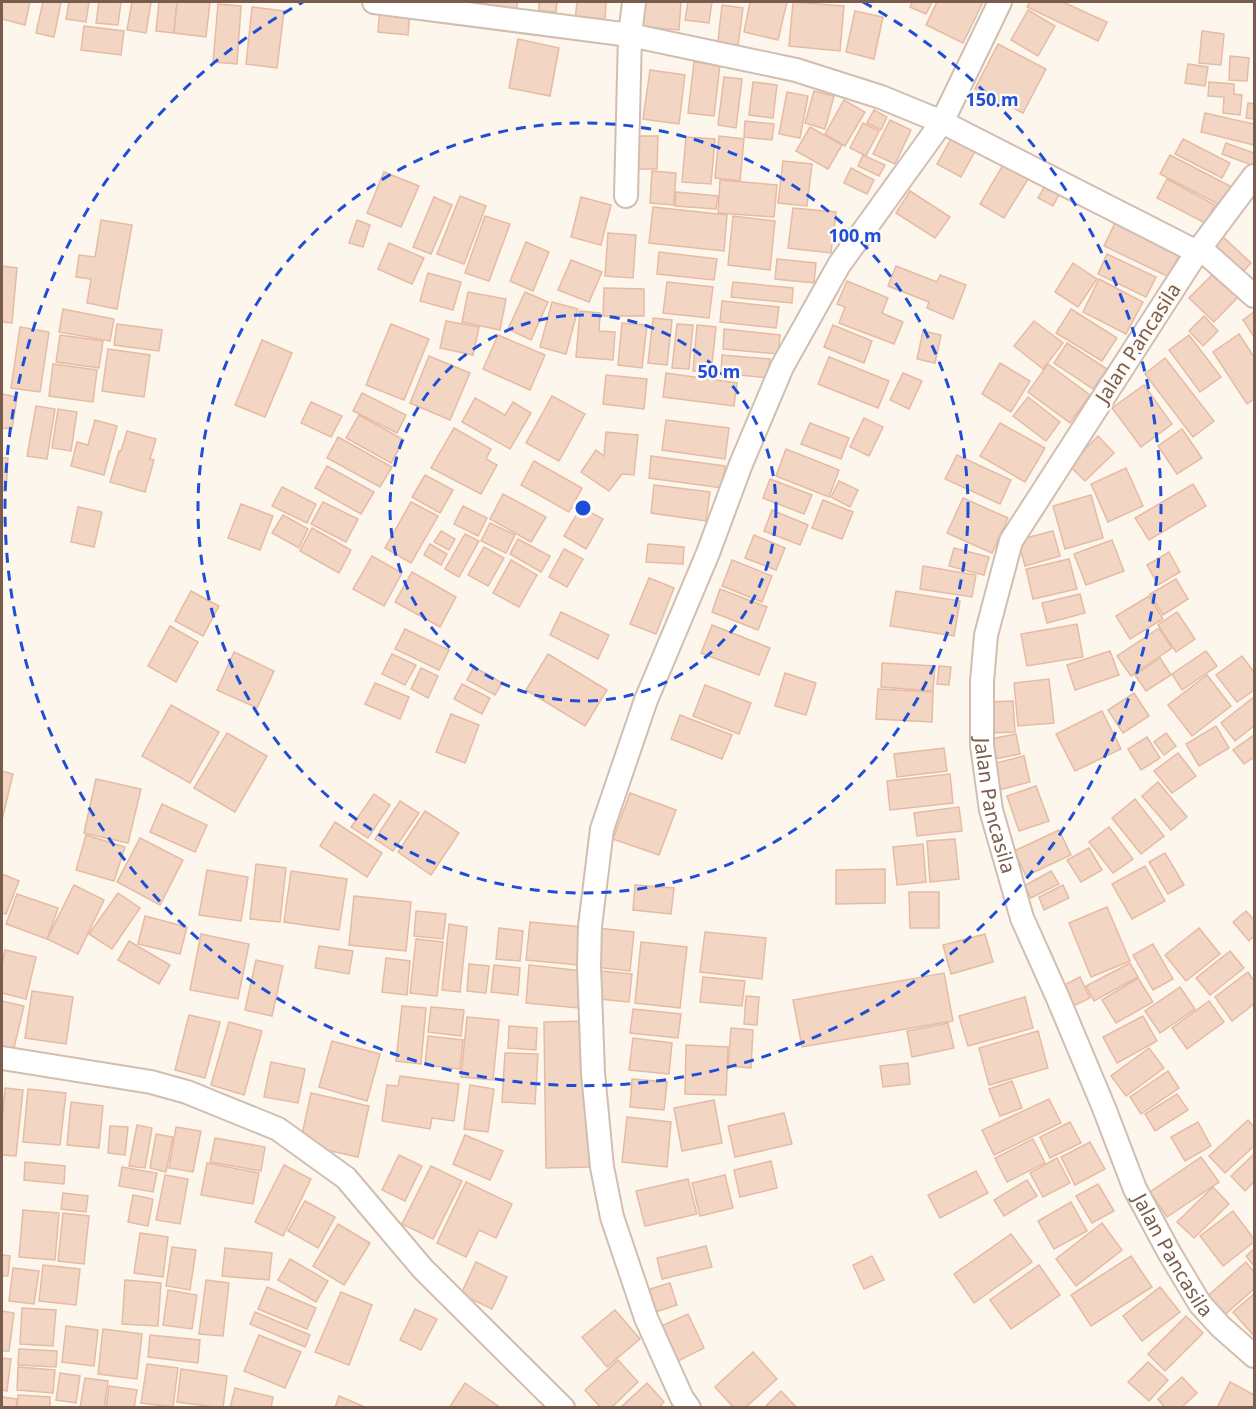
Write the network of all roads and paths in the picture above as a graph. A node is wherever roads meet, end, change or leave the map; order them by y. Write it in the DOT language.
graph roads {
  1 [pos="374,2"];
  2 [pos="634,2"];
  3 [pos="1000,2"];
  4 [pos="630,35"];
  5 [pos="942,122"];
  6 [pos="1254,176"];
  7 [pos="626,196"];
  8 [pos="1198,250"];
  9 [pos="1254,296"];
  10 [pos="2,1058"];
  11 [pos="1254,1356"];
  12 [pos="563,1407"];
  13 [pos="689,1407"];
  1 -- 4 [label="street"];
  2 -- 4 [label="street"];
  3 -- 5 [label="street"];
  4 -- 5 [label="street"];
  4 -- 7 [label="street"];
  5 -- 8 [label="street"];
  5 -- 13 [label="street"];
  6 -- 8 [label="street, Jalan Pancasila"];
  8 -- 9 [label="street"];
  8 -- 11 [label="street, Jalan Pancasila"];
  10 -- 12 [label="street"];
}
